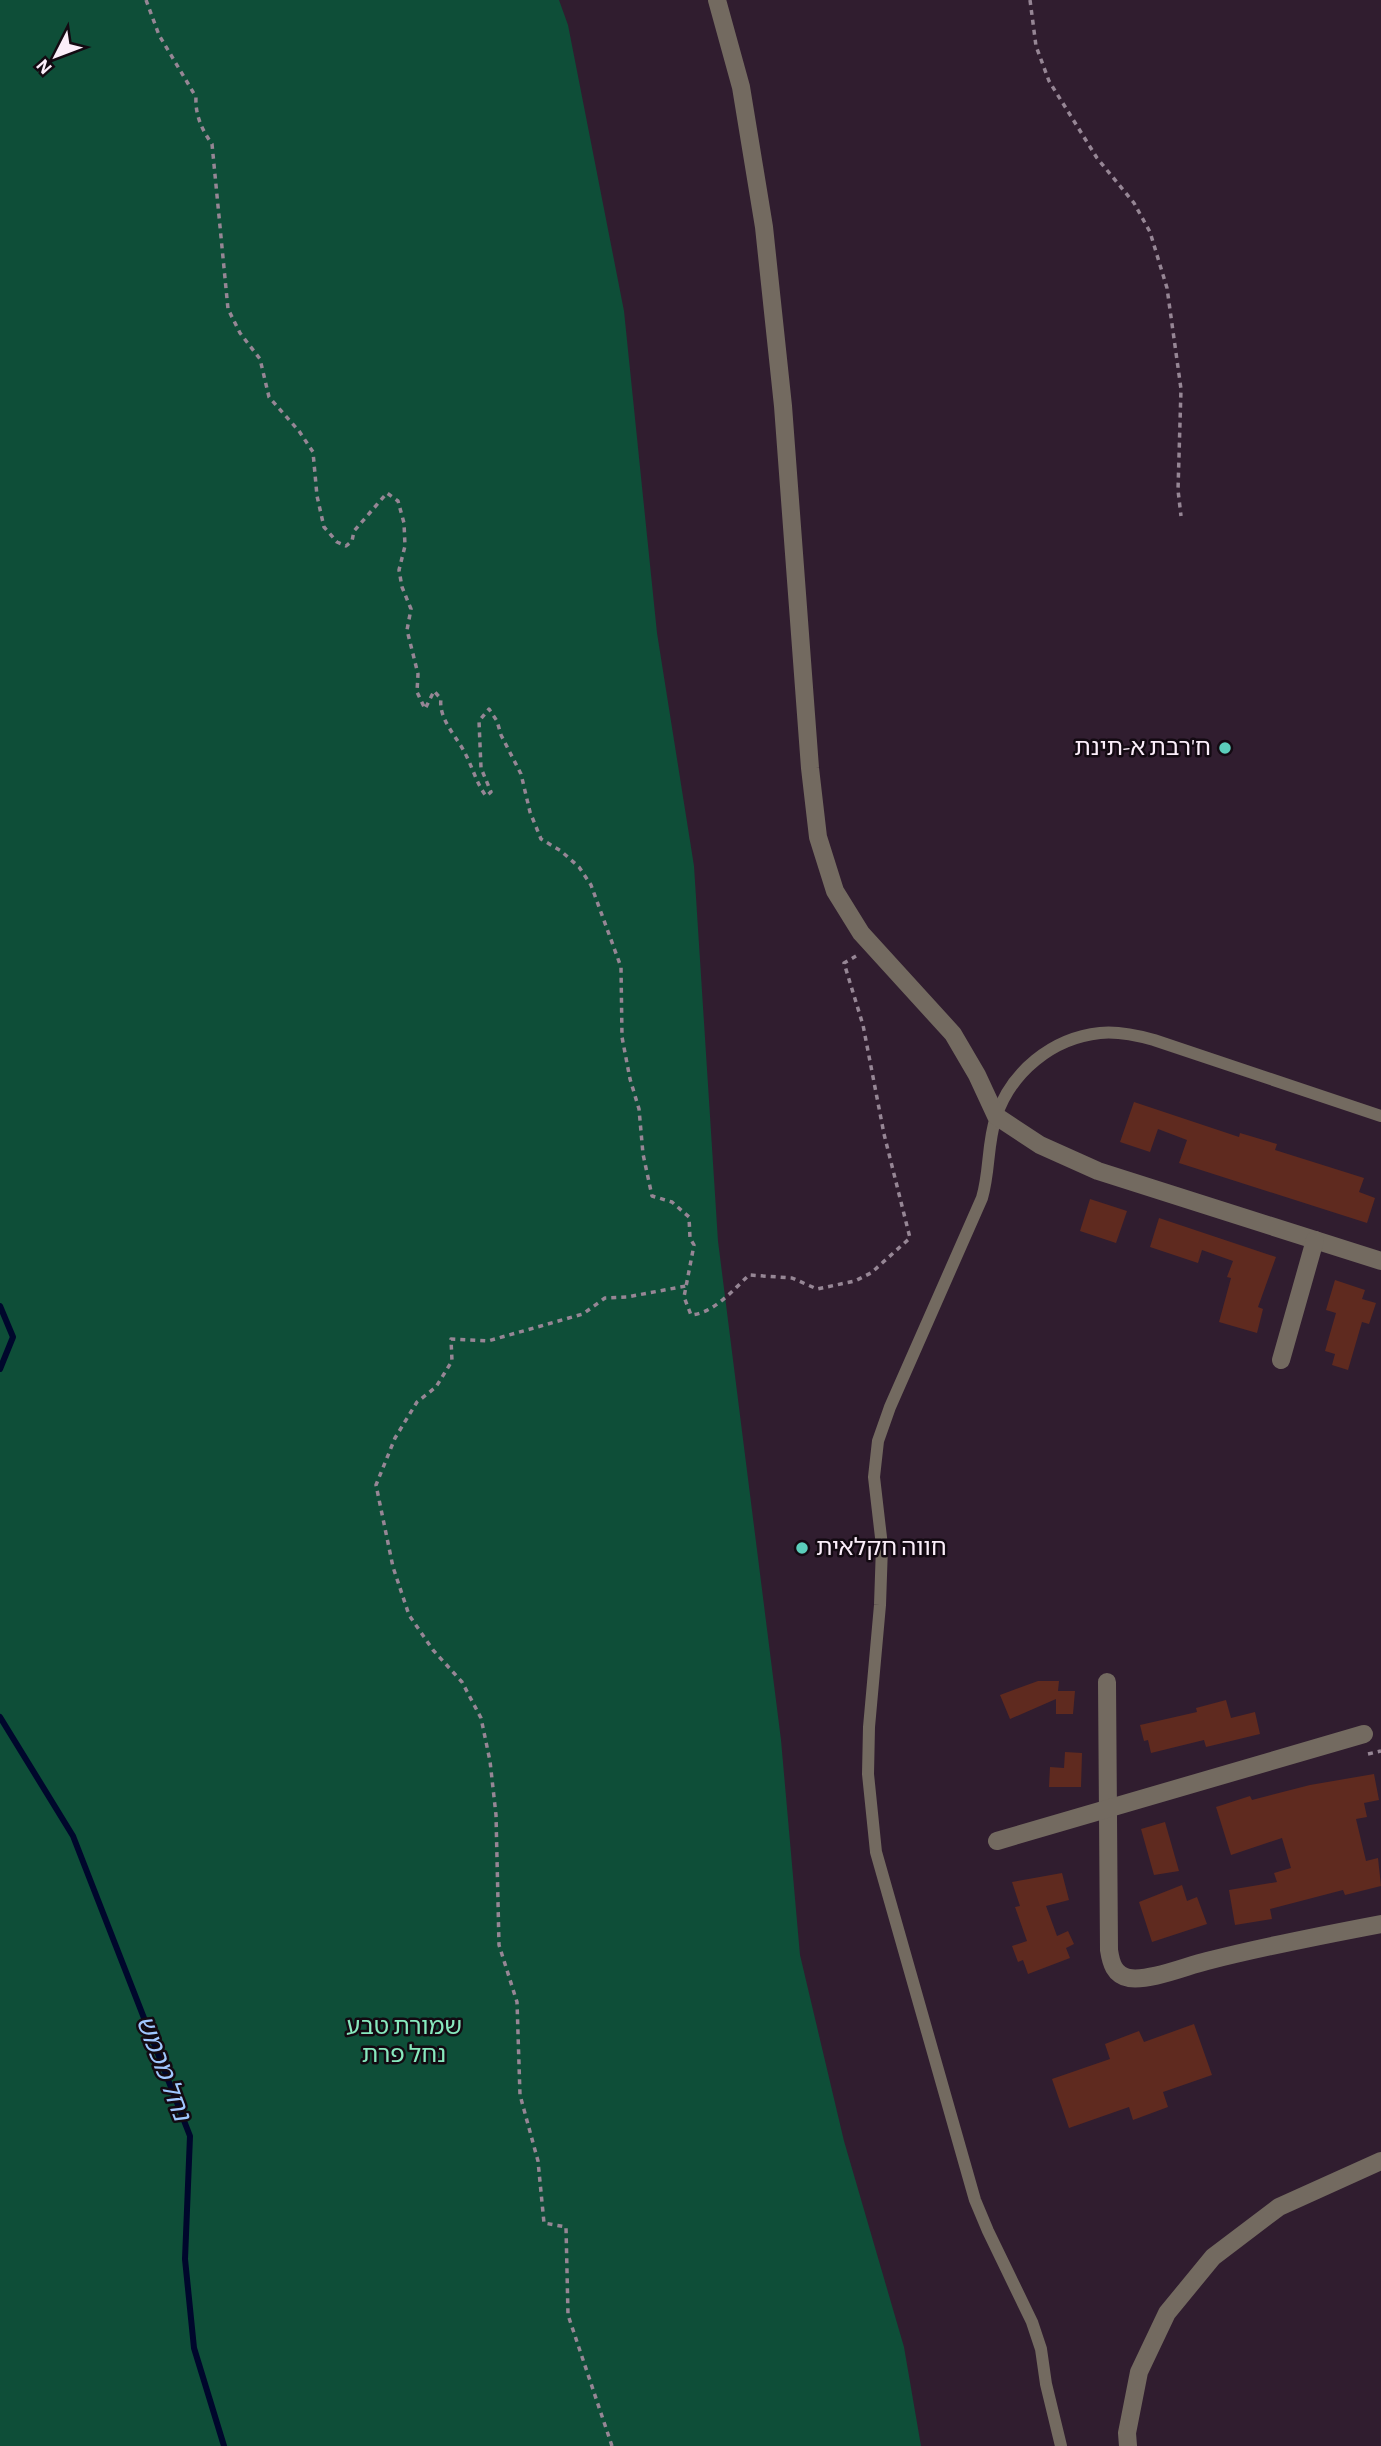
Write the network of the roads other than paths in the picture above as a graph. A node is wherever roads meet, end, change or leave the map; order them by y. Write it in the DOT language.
graph roads {
  1 [pos="717,0"];
  2 [pos="996,1116"];
  3 [pos="1381,1116"];
  4 [pos="1315,1240"];
  5 [pos="1381,1261"];
  6 [pos="1281,1360"];
  7 [pos="1107,1682"];
  8 [pos="1364,1734"];
  9 [pos="1107,1809"];
  10 [pos="997,1841"];
  11 [pos="1381,1924"];
  12 [pos="1381,2161"];
  13 [pos="1061,2446"];
  14 [pos="1128,2446"];
  1 -- 2 [label="street"];
  2 -- 3 [label="lane"];
  2 -- 4 [label="street"];
  2 -- 13 [label="lane"];
  4 -- 5 [label="street"];
  4 -- 6 [label="street"];
  7 -- 9 [label="street"];
  8 -- 9 [label="street"];
  9 -- 10 [label="street"];
  9 -- 11 [label="street"];
  12 -- 14 [label="street"];
}
